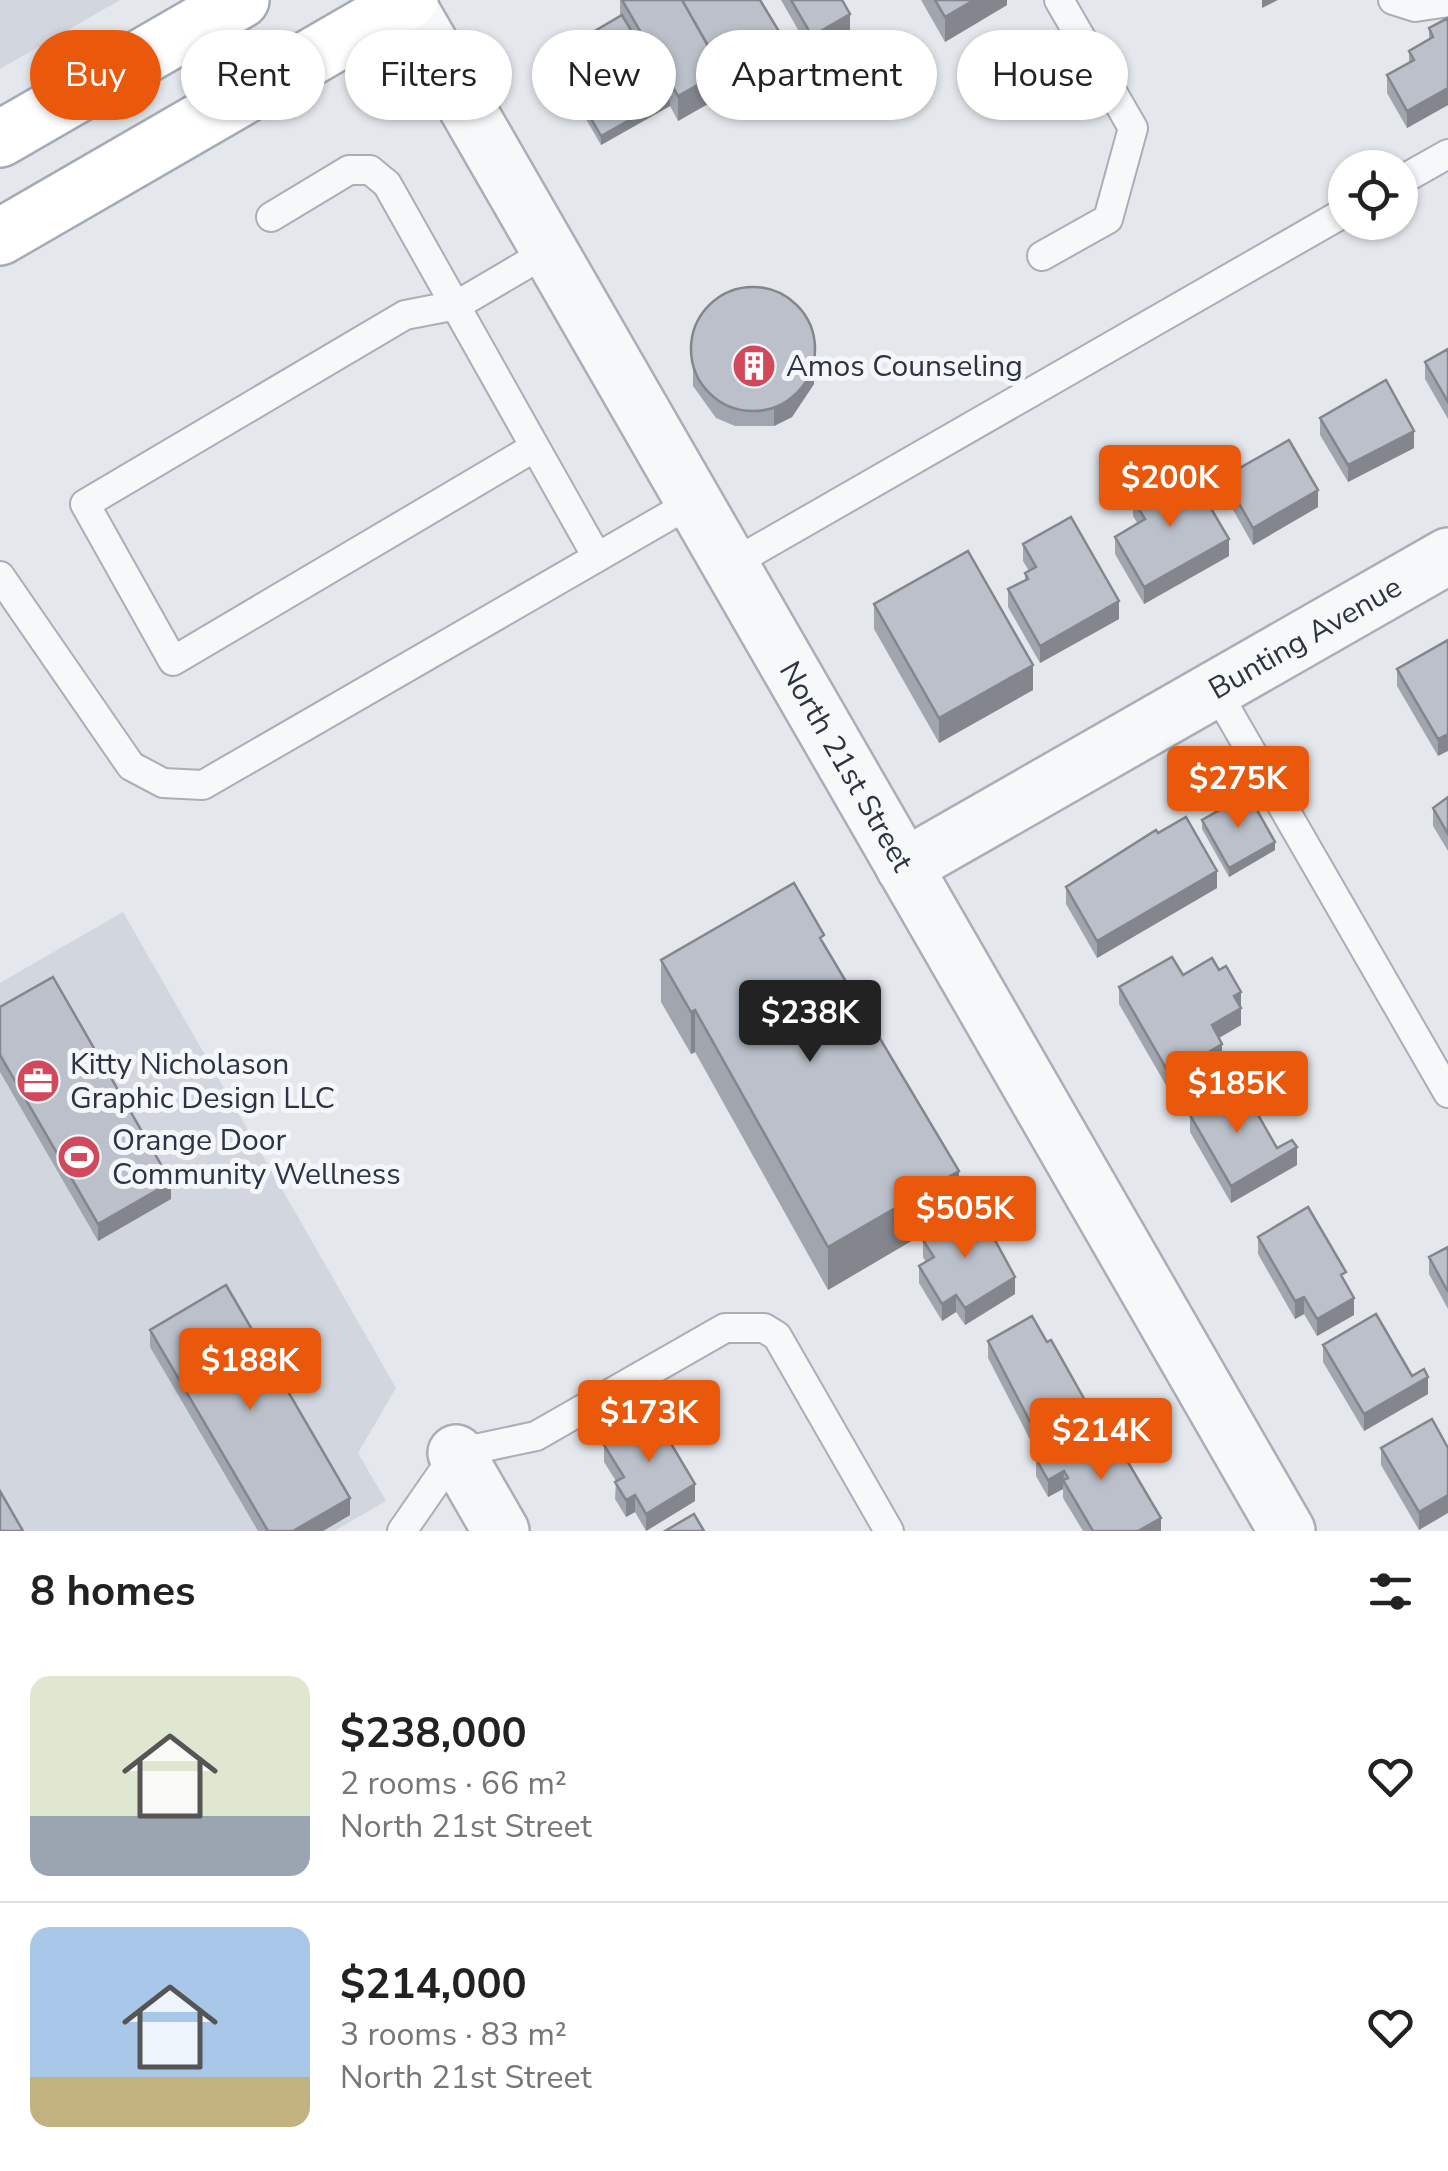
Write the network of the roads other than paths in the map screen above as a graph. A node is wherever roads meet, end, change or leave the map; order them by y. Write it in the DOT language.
graph roads {
  1 [pos="242,0"];
  2 [pos="328,0"];
  3 [pos="1059,0"];
  4 [pos="1393,0"];
  5 [pos="408,1"];
  6 [pos="1448,2"];
  7 [pos="0,139"];
  8 [pos="1448,154"];
  9 [pos="1418,171"];
  10 [pos="96,181"];
  11 [pos="271,216"];
  12 [pos="1328,222"];
  13 [pos="0,237"];
  14 [pos="550,251"];
  15 [pos="1042,256"];
  16 [pos="457,305"];
  17 [pos="536,447"];
  18 [pos="693,502"];
  19 [pos="597,556"];
  20 [pos="1448,556"];
  21 [pos="730,565"];
  22 [pos="0,576"];
  23 [pos="1215,689"];
  24 [pos="904,867"];
  25 [pos="1448,1093"];
  26 [pos="456,1453"];
  27 [pos="402,1531"];
  28 [pos="501,1531"];
  29 [pos="888,1531"];
  30 [pos="1287,1531"];
  1 -- 7 [label="main road"];
  2 -- 10 [label="main road"];
  3 -- 15 [label="lane"];
  4 -- 6 [label="lane"];
  5 -- 10 [label="main road"];
  5 -- 14 [label="street, North 21st Street"];
  8 -- 9 [label="lane"];
  10 -- 13 [label="main road"];
  11 -- 16 [label="lane"];
  12 -- 21 [label="lane"];
  14 -- 16 [label="lane"];
  14 -- 18 [label="street, North 21st Street"];
  16 -- 17 [label="lane"];
  16 -- 17 [label="lane"];
  17 -- 19 [label="lane"];
  18 -- 19 [label="lane"];
  18 -- 21 [label="street, North 21st Street"];
  19 -- 22 [label="lane"];
  20 -- 23 [label="street, Bunting Avenue"];
  21 -- 24 [label="street, North 21st Street"];
  23 -- 24 [label="street, Bunting Avenue"];
  23 -- 25 [label="lane"];
  24 -- 30 [label="street, North 21st Street"];
  26 -- 27 [label="lane"];
  26 -- 28 [label="street"];
  26 -- 29 [label="lane"];
}
